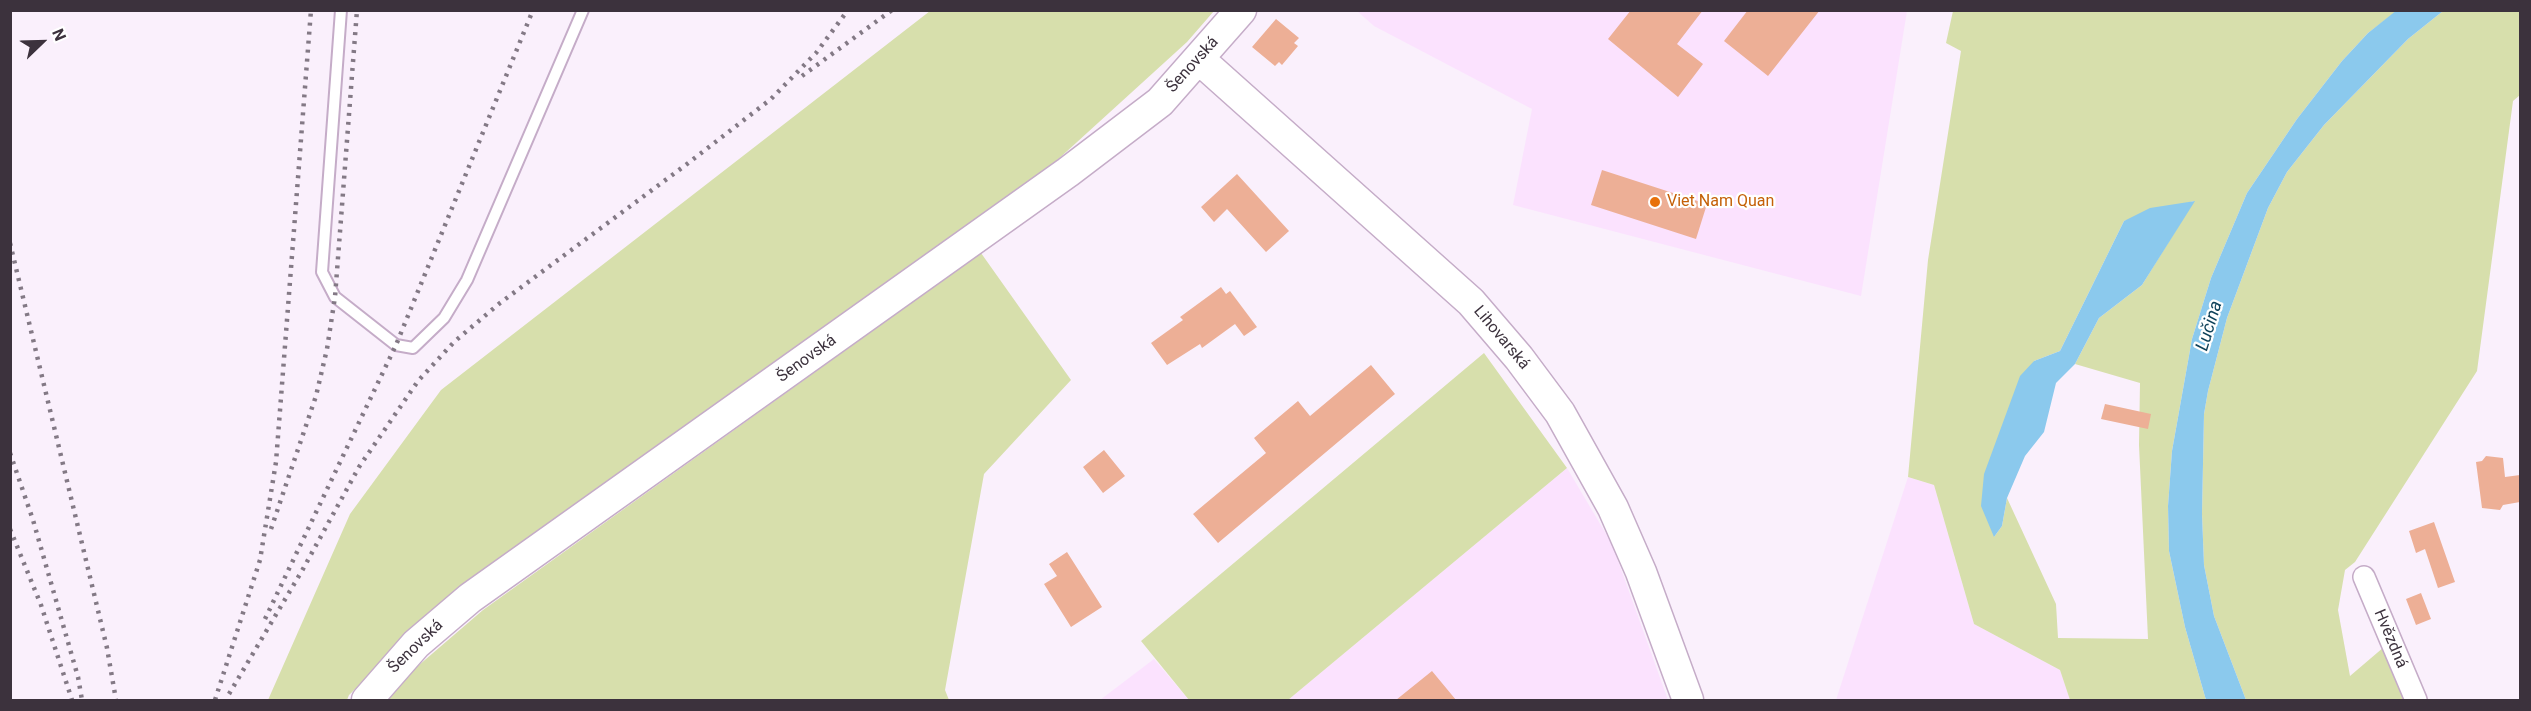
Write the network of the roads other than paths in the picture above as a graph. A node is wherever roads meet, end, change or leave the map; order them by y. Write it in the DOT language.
graph roads {
  1 [pos="341,10"];
  2 [pos="583,10"];
  3 [pos="1241,10"];
  4 [pos="1199,59"];
  5 [pos="2364,577"];
  6 [pos="367,700"];
  7 [pos="1688,700"];
  8 [pos="2416,700"];
  1 -- 2 [label="lane"];
  3 -- 4 [label="street, Šenovská"];
  4 -- 6 [label="street, Šenovská"];
  4 -- 7 [label="street, Lihovarská"];
  5 -- 8 [label="street, Hvězdná"];
}
